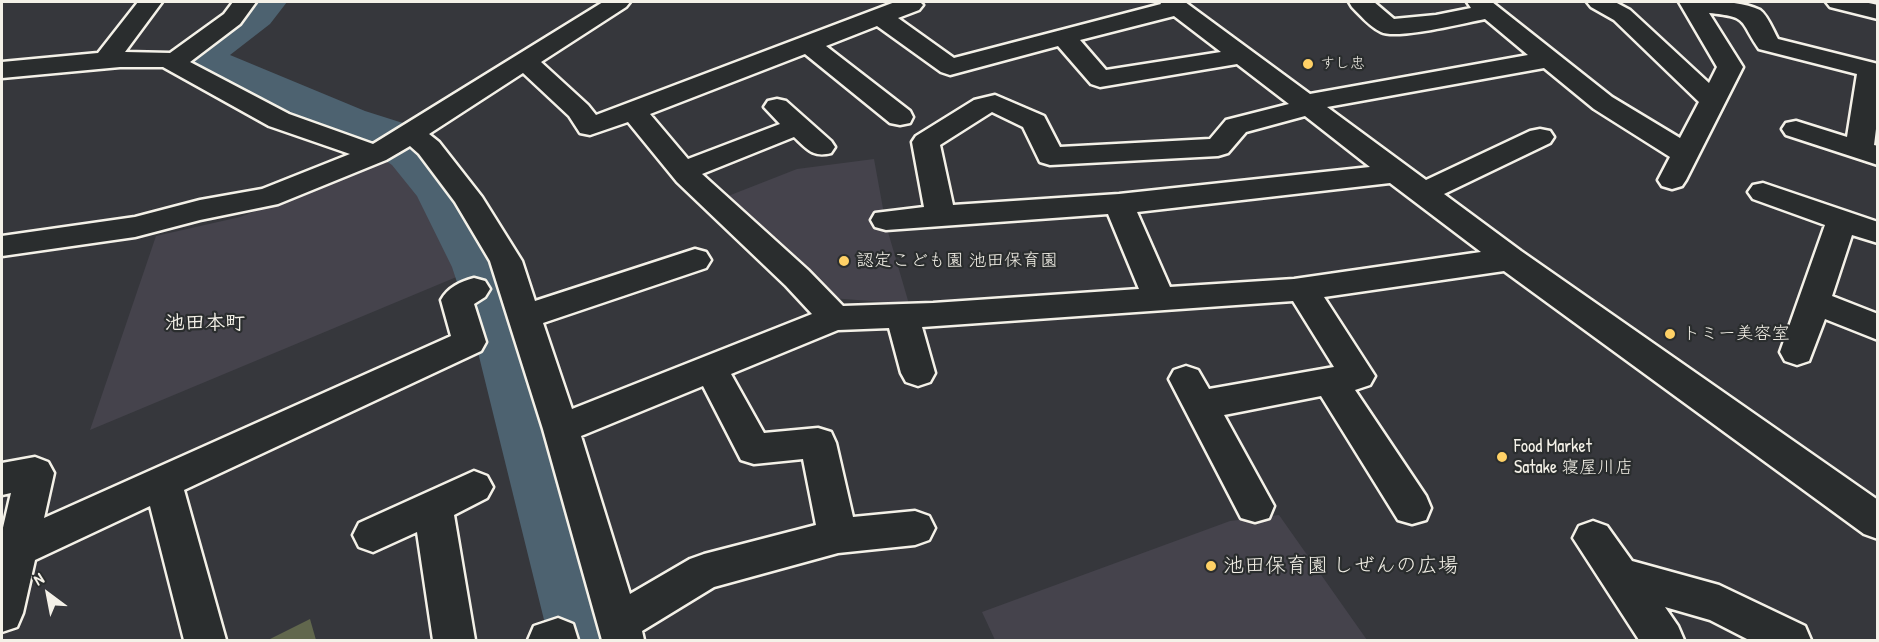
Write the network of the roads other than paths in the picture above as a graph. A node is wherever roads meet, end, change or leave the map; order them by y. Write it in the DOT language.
graph roads {
  1 [pos="150,2"];
  2 [pos="245,2"];
  3 [pos="618,2"];
  4 [pos="906,2"];
  5 [pos="1360,2"];
  6 [pos="1599,2"];
  7 [pos="1842,2"];
  8 [pos="1692,3"];
  9 [pos="1175,4"];
  10 [pos="1484,6"];
  11 [pos="1878,12"];
  12 [pos="880,17"];
  13 [pos="1064,36"];
  14 [pos="808,44"];
  15 [pos="1243,56"];
  16 [pos="1549,59"];
  17 [pos="106,60"];
  18 [pos="525,61"];
  19 [pos="173,63"];
  20 [pos="2,70"];
  21 [pos="1874,71"];
  22 [pos="1712,100"];
  23 [pos="1307,105"];
  24 [pos="777,107"];
  25 [pos="633,111"];
  26 [pos="900,117"];
  27 [pos="799,126"];
  28 [pos="1796,129"];
  29 [pos="1540,137"];
  30 [pos="396,142"];
  31 [pos="821,147"];
  32 [pos="1868,153"];
  33 [pos="1685,154"];
  34 [pos="682,171"];
  35 [pos="1397,174"];
  36 [pos="1672,180"];
  37 [pos="1763,192"];
  38 [pos="1423,193"];
  39 [pos="1119,204"];
  40 [pos="940,217"];
  41 [pos="886,220"];
  42 [pos="1842,220"];
  43 [pos="1878,233"];
  44 [pos="2,246"];
  45 [pos="1510,259"];
  46 [pos="695,260"];
  47 [pos="474,289"];
  48 [pos="1302,289"];
  49 [pos="1159,299"];
  50 [pos="1814,301"];
  51 [pos="902,316"];
  52 [pos="524,317"];
  53 [pos="835,318"];
  54 [pos="1878,328"];
  55 [pos="1797,352"];
  56 [pos="711,369"];
  57 [pos="918,373"];
  58 [pos="1330,381"];
  59 [pos="561,429"];
  60 [pos="2,479"];
  61 [pos="163,483"];
  62 [pos="474,487"];
  63 [pos="433,506"];
  64 [pos="1255,506"];
  65 [pos="1412,508"];
  66 [pos="1878,522"];
  67 [pos="915,528"];
  68 [pos="373,535"];
  69 [pos="838,536"];
  70 [pos="1593,538"];
  71 [pos="17,549"];
  72 [pos="1618,575"];
  73 [pos="2,613"];
  74 [pos="620,632"];
  75 [pos="205,640"];
  76 [pos="454,640"];
  77 [pos="1663,640"];
  78 [pos="1790,640"];
  1 -- 17 [label="street"];
  2 -- 19 [label="street"];
  3 -- 18 [label="street"];
  4 -- 12 [label="street"];
  5 -- 10 [label="street"];
  6 -- 22 [label="street"];
  7 -- 11 [label="street"];
  8 -- 21 [label="street"];
  8 -- 22 [label="street"];
  9 -- 13 [label="street"];
  9 -- 15 [label="street"];
  10 -- 16 [label="street"];
  12 -- 13 [label="street"];
  12 -- 14 [label="street"];
  13 -- 15 [label="street"];
  14 -- 25 [label="street"];
  14 -- 26 [label="street"];
  15 -- 23 [label="street"];
  16 -- 23 [label="street"];
  16 -- 33 [label="street"];
  17 -- 19 [label="street"];
  17 -- 20 [label="street"];
  18 -- 25 [label="street"];
  18 -- 30 [label="street"];
  19 -- 30 [label="street"];
  21 -- 32 [label="street"];
  22 -- 33 [label="street"];
  23 -- 35 [label="street"];
  23 -- 40 [label="street"];
  24 -- 27 [label="street"];
  25 -- 34 [label="street"];
  27 -- 31 [label="street"];
  27 -- 34 [label="street"];
  28 -- 32 [label="street"];
  29 -- 38 [label="street"];
  30 -- 44 [label="street"];
  30 -- 52 [label="street"];
  33 -- 36 [label="street"];
  34 -- 53 [label="street"];
  35 -- 38 [label="street"];
  35 -- 39 [label="street"];
  37 -- 42 [label="street"];
  38 -- 45 [label="street"];
  39 -- 40 [label="street"];
  39 -- 49 [label="street"];
  40 -- 41 [label="street"];
  42 -- 43 [label="street"];
  42 -- 50 [label="street"];
  45 -- 48 [label="street"];
  45 -- 66 [label="street"];
  46 -- 52 [label="street"];
  47 -- 61 [label="street"];
  48 -- 49 [label="street"];
  48 -- 58 [label="street"];
  49 -- 51 [label="street"];
  50 -- 54 [label="street"];
  50 -- 55 [label="street"];
  51 -- 53 [label="street"];
  51 -- 57 [label="street"];
  52 -- 59 [label="street"];
  53 -- 56 [label="street"];
  56 -- 59 [label="street"];
  56 -- 69 [label="street"];
  58 -- 64 [label="street"];
  58 -- 65 [label="street"];
  59 -- 74 [label="street"];
  60 -- 71 [label="street"];
  61 -- 71 [label="street"];
  61 -- 75 [label="street"];
  62 -- 63 [label="street"];
  63 -- 68 [label="street"];
  63 -- 76 [label="street"];
  67 -- 69 [label="street"];
  69 -- 74 [label="street"];
  70 -- 72 [label="street"];
  71 -- 73 [label="street"];
  72 -- 77 [label="street"];
  72 -- 78 [label="street"];
}
